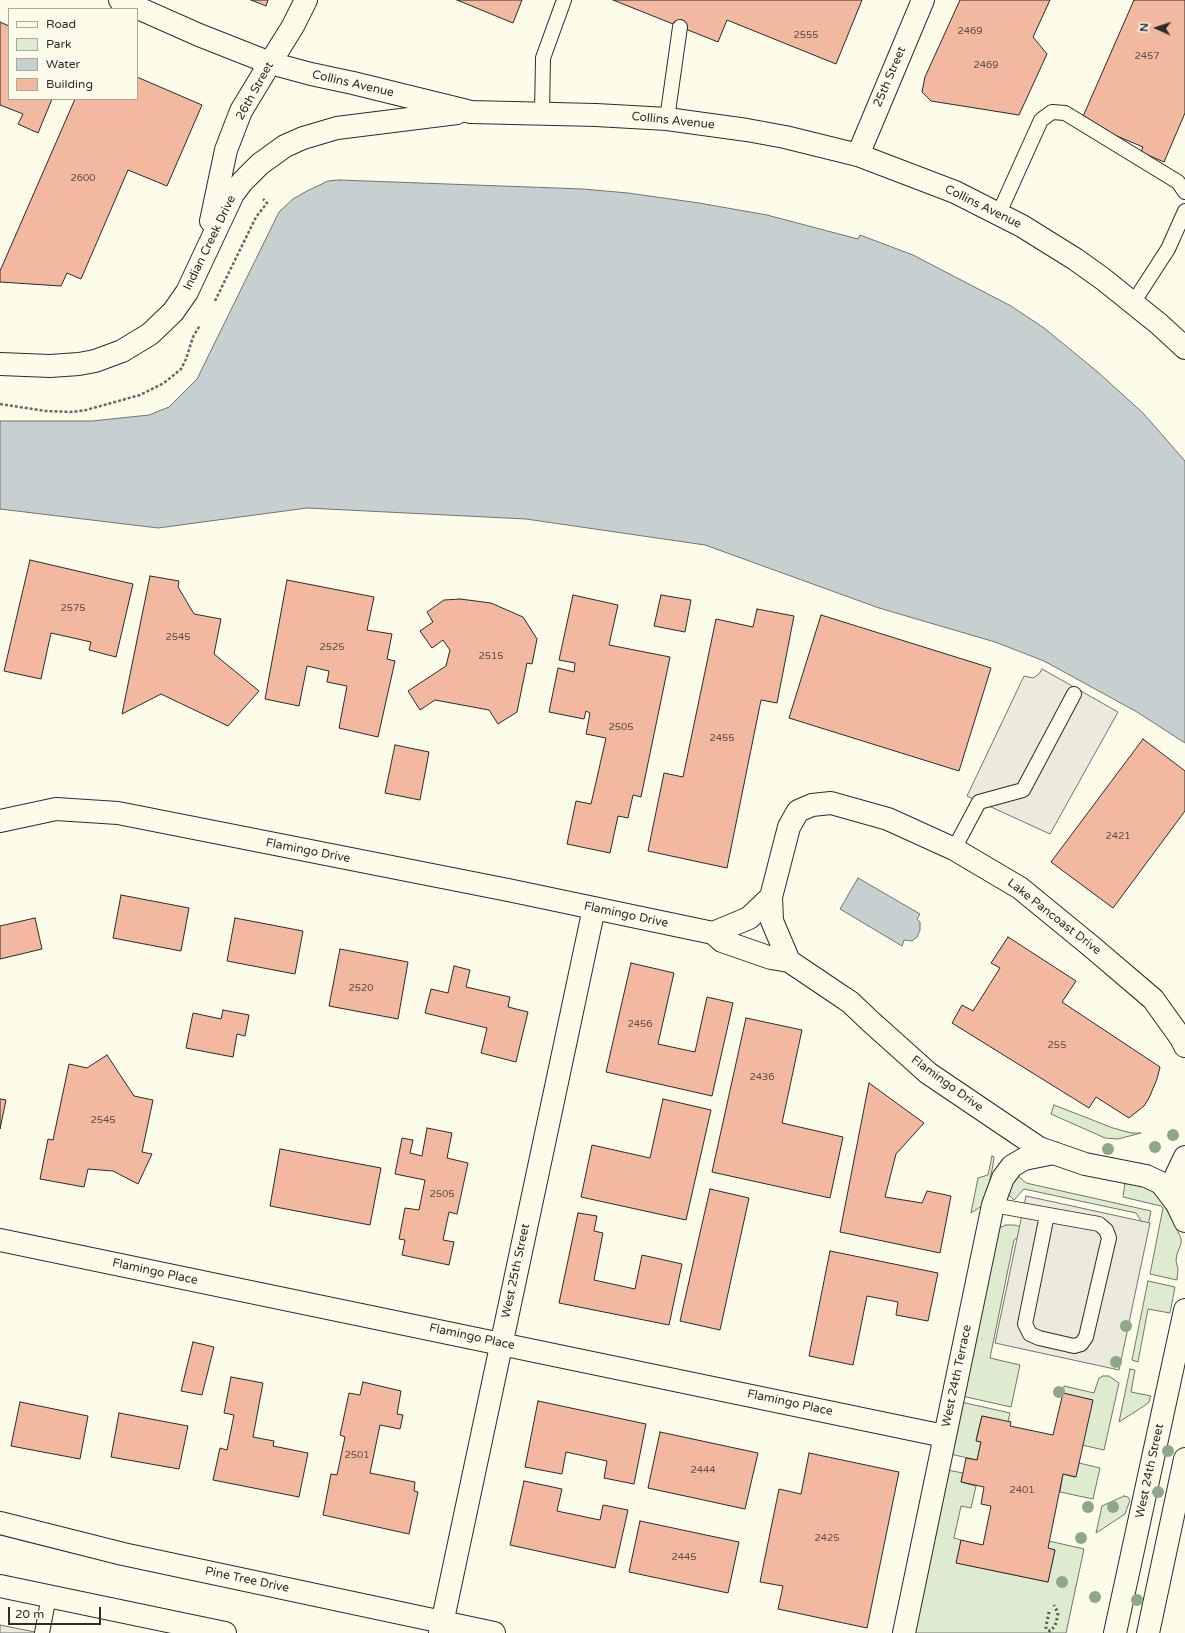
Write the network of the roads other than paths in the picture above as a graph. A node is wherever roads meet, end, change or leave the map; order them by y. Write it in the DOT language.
graph roads {
  1 [pos="120,0"];
  2 [pos="306,0"];
  3 [pos="564,0"];
  4 [pos="923,0"];
  5 [pos="680,27"];
  6 [pos="270,63"];
  7 [pos="471,112"];
  8 [pos="542,114"];
  9 [pos="667,119"];
  10 [pos="858,155"];
  11 [pos="1185,192"];
  12 [pos="1185,211"];
  13 [pos="999,213"];
  14 [pos="203,259"];
  15 [pos="1133,303"];
  16 [pos="1185,348"];
  17 [pos="0,364"];
  18 [pos="1074,694"];
  19 [pos="0,821"];
  20 [pos="954,849"];
  21 [pos="771,897"];
  22 [pos="594,908"];
  23 [pos="713,933"];
  24 [pos="789,962"];
  25 [pos="1185,1046"];
  26 [pos="1054,1153"];
  27 [pos="1185,1157"];
  28 [pos="993,1205"];
  29 [pos="1181,1213"];
  30 [pos="1047,1215"];
  31 [pos="0,1240"];
  32 [pos="1185,1310"];
  33 [pos="501,1343"];
  34 [pos="944,1436"];
  35 [pos="1185,1459"];
  36 [pos="0,1523"];
  37 [pos="0,1586"];
  38 [pos="49,1596"];
  39 [pos="441,1628"];
  40 [pos="42,1633"];
  41 [pos="225,1633"];
  42 [pos="494,1633"];
  43 [pos="904,1633"];
  44 [pos="1115,1633"];
  45 [pos="1148,1633"];
  1 -- 6 [label="street, Collins Avenue"];
  2 -- 6 [label="street, 26th Street"];
  3 -- 8 [label="lane"];
  4 -- 10 [label="street, 25th Street"];
  5 -- 9 [label="lane"];
  6 -- 7 [label="street, Collins Avenue"];
  6 -- 14 [label="street, 26th Street"];
  7 -- 8 [label="street, Collins Avenue"];
  7 -- 14 [label="street, Indian Creek Drive"];
  8 -- 9 [label="street, Collins Avenue"];
  9 -- 10 [label="street, Collins Avenue"];
  10 -- 13 [label="street, Collins Avenue"];
  11 -- 13 [label="lane"];
  12 -- 15 [label="lane"];
  13 -- 15 [label="street, Collins Avenue"];
  14 -- 17 [label="street, Indian Creek Drive"];
  15 -- 16 [label="street, Collins Avenue"];
  18 -- 20 [label="lane"];
  19 -- 22 [label="street, Flamingo Drive"];
  20 -- 21 [label="street, Lake Pancoast Drive"];
  20 -- 25 [label="street, Lake Pancoast Drive"];
  21 -- 23 [label="street"];
  21 -- 24 [label="street, Lake Pancoast Drive"];
  22 -- 23 [label="street, Flamingo Drive"];
  22 -- 33 [label="street, West 25th Street"];
  23 -- 24 [label="street, Flamingo Drive"];
  24 -- 26 [label="street, Flamingo Drive"];
  26 -- 28 [label="street, West 24th Terrace"];
  26 -- 29 [label="street, Flamingo Drive"];
  27 -- 29 [label="street"];
  28 -- 30 [label="lane"];
  28 -- 34 [label="street, West 24th Terrace"];
  30 -- 30 [label="lane"];
  31 -- 33 [label="street, Flamingo Place"];
  32 -- 44 [label="street, West 24th Street"];
  33 -- 34 [label="street, Flamingo Place"];
  33 -- 39 [label="street, West 25th Street"];
  34 -- 43 [label="street, West 24th Terrace"];
  35 -- 45 [label="street"];
  36 -- 39 [label="street, Pine Tree Drive"];
  37 -- 38 [label="street"];
  38 -- 40 [label="lane"];
  38 -- 41 [label="street"];
  39 -- 42 [label="street, Pine Tree Drive"];
}
